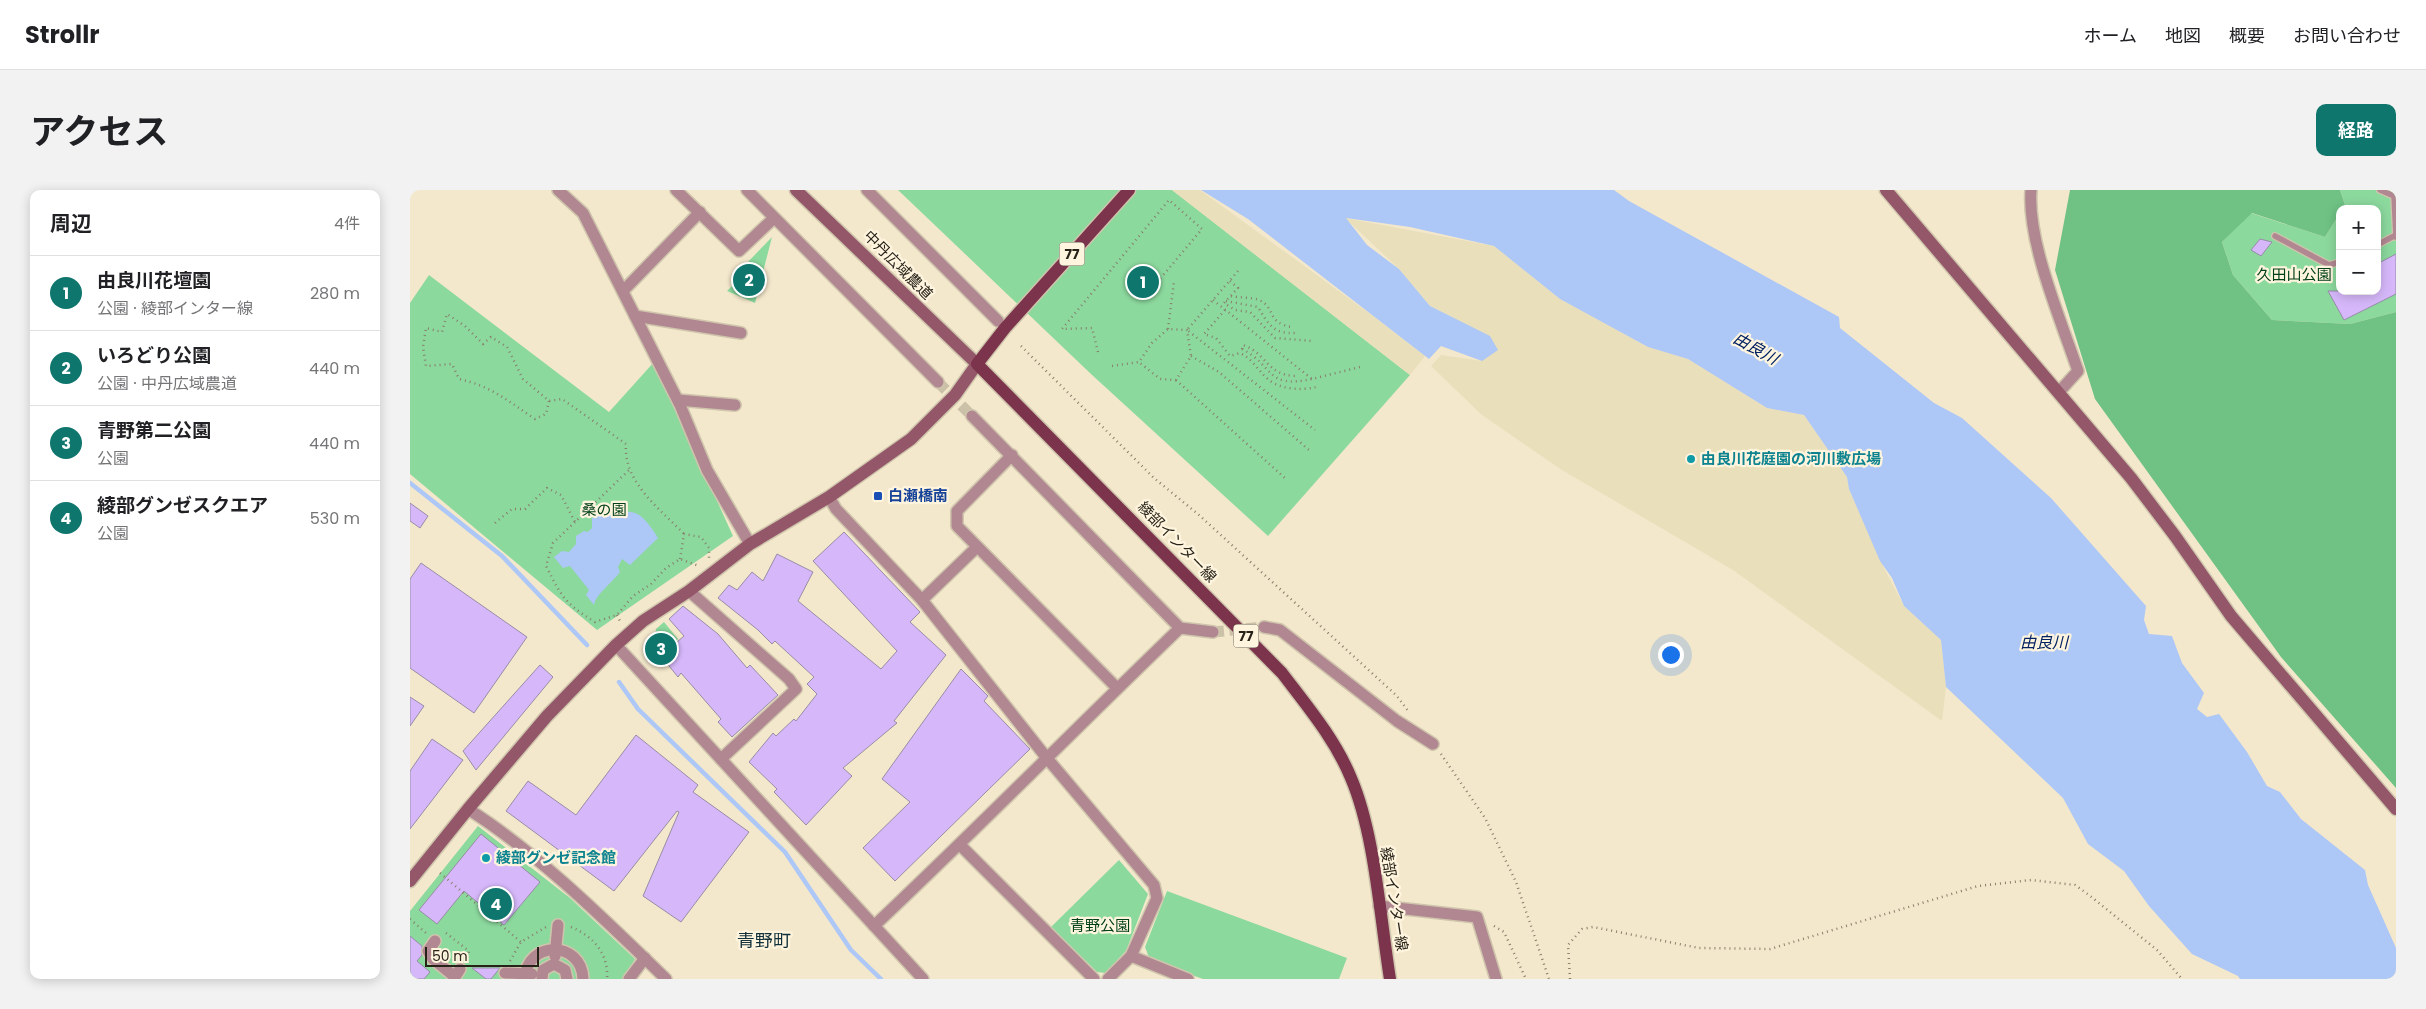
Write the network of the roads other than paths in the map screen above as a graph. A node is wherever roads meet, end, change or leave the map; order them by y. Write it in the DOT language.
graph roads {
  1 [pos="558,190"];
  2 [pos="570,190"];
  3 [pos="676,190"];
  4 [pos="747,190"];
  5 [pos="796,190"];
  6 [pos="867,190"];
  7 [pos="1129,190"];
  8 [pos="1886,190"];
  9 [pos="2031,190"];
  10 [pos="2380,190"];
  11 [pos="571,202"];
  12 [pos="700,212"];
  13 [pos="774,218"];
  14 [pos="2275,236"];
  15 [pos="2395,236"];
  16 [pos="2381,243"];
  17 [pos="2336,263"];
  18 [pos="623,291"];
  19 [pos="635,316"];
  20 [pos="998,322"];
  21 [pos="742,333"];
  22 [pos="977,364"];
  23 [pos="938,382"];
  24 [pos="2059,392"];
  25 [pos="678,400"];
  26 [pos="735,405"];
  27 [pos="972,416"];
  28 [pos="1012,455"];
  29 [pos="829,497"];
  30 [pos="750,544"];
  31 [pos="977,547"];
  32 [pos="689,591"];
  33 [pos="922,600"];
  34 [pos="1264,627"];
  35 [pos="1180,628"];
  36 [pos="1213,632"];
  37 [pos="616,645"];
  38 [pos="1118,688"];
  39 [pos="1433,744"];
  40 [pos="1046,757"];
  41 [pos="721,759"];
  42 [pos="468,808"];
  43 [pos="2396,809"];
  44 [pos="960,845"];
  45 [pos="410,881"];
  46 [pos="1379,906"];
  47 [pos="558,925"];
  48 [pos="874,926"];
  49 [pos="435,941"];
  50 [pos="556,948"];
  51 [pos="1131,956"];
  52 [pos="645,958"];
  53 [pos="554,964"];
  54 [pos="460,969"];
  55 [pos="505,973"];
  56 [pos="525,976"];
  57 [pos="542,976"];
  58 [pos="567,979"];
  59 [pos="581,979"];
  60 [pos="630,979"];
  61 [pos="666,979"];
  62 [pos="923,979"];
  63 [pos="1094,979"];
  64 [pos="1108,979"];
  65 [pos="1188,979"];
  66 [pos="1390,979"];
  67 [pos="1496,979"];
  1 -- 11 [label="street"];
  2 -- 11 [label="street"];
  3 -- 12 [label="street"];
  4 -- 13 [label="street"];
  5 -- 22 [label="street, 中丹広域農道"];
  6 -- 20 [label="street"];
  7 -- 22 [label="main road, 77"];
  8 -- 24 [label="street"];
  9 -- 24 [label="street"];
  10 -- 15 [label="lane"];
  11 -- 18 [label="street"];
  12 -- 13 [label="street"];
  12 -- 18 [label="street"];
  13 -- 23 [label="street"];
  14 -- 17 [label="lane"];
  15 -- 16 [label="lane"];
  18 -- 19 [label="street"];
  19 -- 21 [label="street"];
  19 -- 25 [label="street"];
  22 -- 29 [label="street"];
  22 -- 46 [label="main road, 綾部インター線 / 77"];
  24 -- 43 [label="street"];
  25 -- 26 [label="street"];
  25 -- 30 [label="street"];
  27 -- 28 [label="street"];
  28 -- 31 [label="street"];
  28 -- 35 [label="street"];
  29 -- 30 [label="street"];
  29 -- 33 [label="street"];
  30 -- 32 [label="street"];
  31 -- 33 [label="street"];
  31 -- 38 [label="street"];
  32 -- 37 [label="street"];
  32 -- 41 [label="street"];
  33 -- 40 [label="street"];
  34 -- 39 [label="street"];
  35 -- 36 [label="street"];
  35 -- 38 [label="street"];
  37 -- 41 [label="street"];
  37 -- 42 [label="street"];
  38 -- 40 [label="street"];
  40 -- 44 [label="street"];
  40 -- 51 [label="street"];
  41 -- 48 [label="street"];
  42 -- 45 [label="street"];
  42 -- 52 [label="street"];
  44 -- 48 [label="street"];
  44 -- 63 [label="street"];
  46 -- 66 [label="main road, 綾部インター線 / 77"];
  46 -- 67 [label="street"];
  47 -- 50 [label="street"];
  48 -- 62 [label="street"];
  49 -- 54 [label="street"];
  50 -- 53 [label="street"];
  50 -- 56 [label="street"];
  50 -- 59 [label="street"];
  51 -- 64 [label="street"];
  51 -- 65 [label="street"];
  52 -- 60 [label="street"];
  52 -- 61 [label="street"];
  53 -- 57 [label="street"];
  53 -- 58 [label="street"];
  55 -- 56 [label="street"];
  56 -- 57 [label="street"];
  58 -- 59 [label="street"];
}
